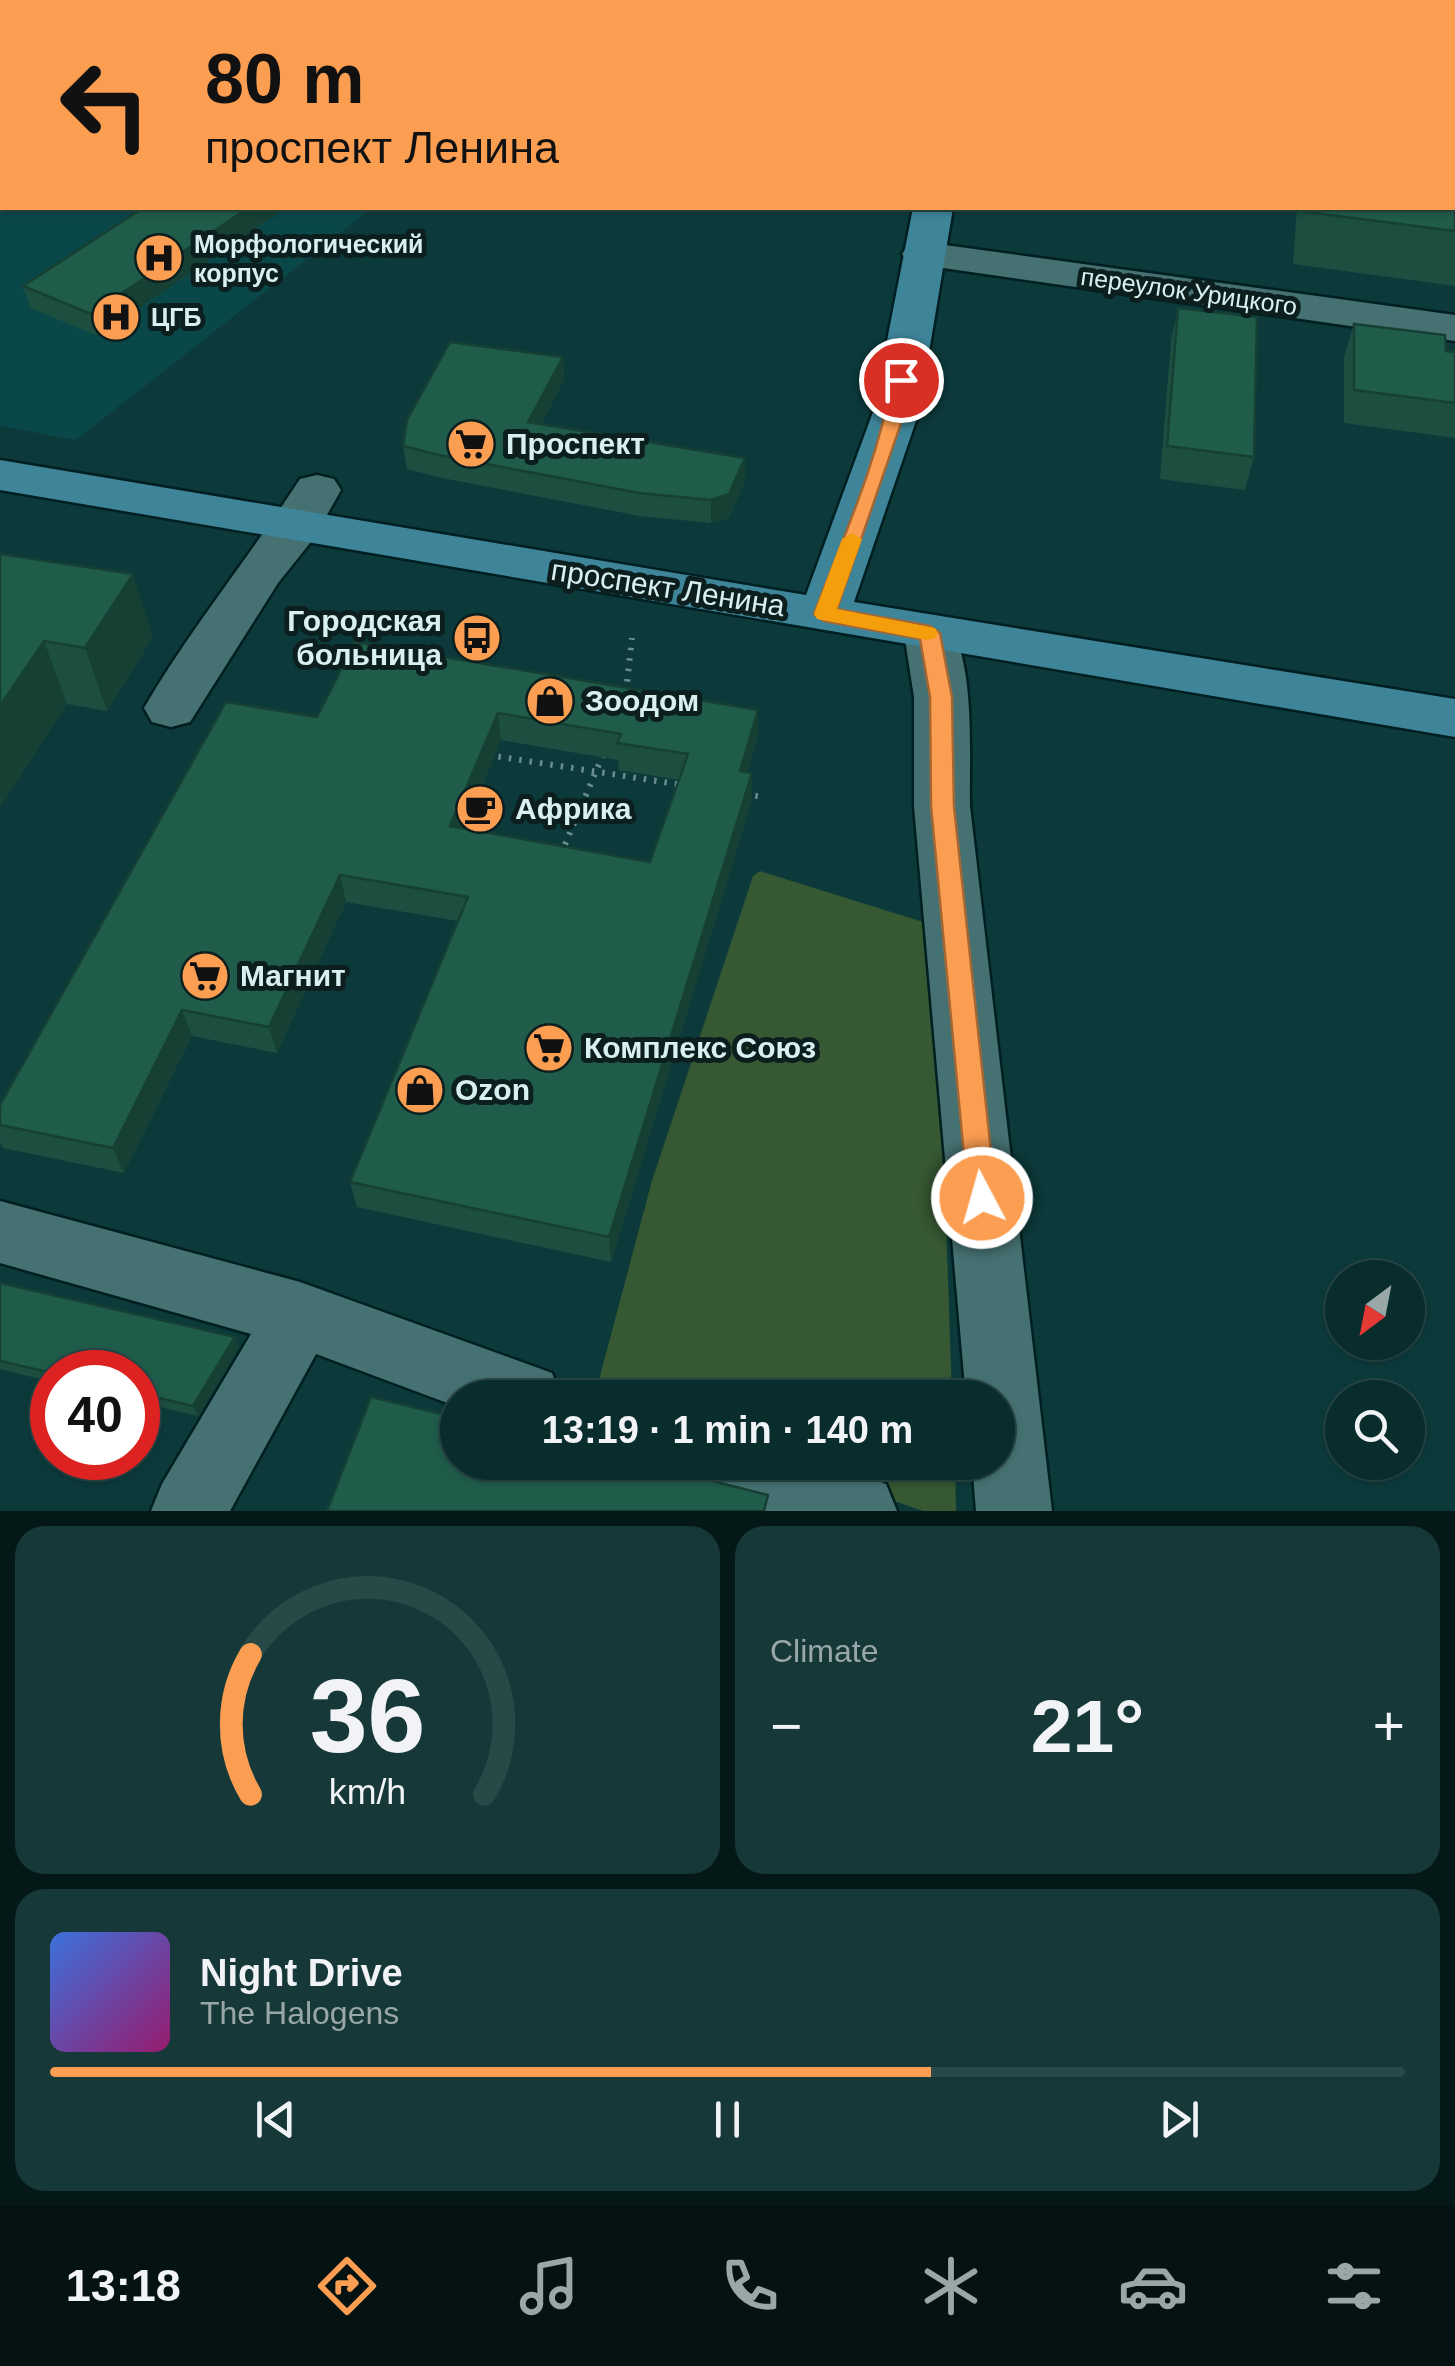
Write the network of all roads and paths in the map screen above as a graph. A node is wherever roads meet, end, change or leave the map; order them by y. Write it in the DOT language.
graph roads {
  1 [pos="933,210"];
  2 [pos="923,254"];
  3 [pos="1455,328"];
  4 [pos="1,477"];
  5 [pos="307,508"];
  6 [pos="824,614"];
  7 [pos="930,633"];
  8 [pos="632,638"];
  9 [pos="171,708"];
  10 [pos="620,708"];
  11 [pos="1455,718"];
  12 [pos="609,740"];
  13 [pos="481,754"];
  14 [pos="597,771"];
  15 [pos="690,786"];
  16 [pos="726,791"];
  17 [pos="763,797"];
  18 [pos="557,864"];
  19 [pos="0,1232"];
  20 [pos="300,1314"];
  21 [pos="478,1380"];
  22 [pos="768,1480"];
  23 [pos="189,1511"];
  24 [pos="859,1511"];
  25 [pos="1014,1511"];
  1 -- 2 [label="main road"];
  2 -- 3 [label="street, переулок Урицкого"];
  2 -- 6 [label="main road"];
  4 -- 5 [label="main road, проспект Ленина"];
  5 -- 6 [label="main road, проспект Ленина"];
  5 -- 9 [label="street"];
  6 -- 7 [label="main road, проспект Ленина"];
  7 -- 11 [label="main road, проспект Ленина"];
  7 -- 25 [label="street"];
  8 -- 10 [label="path"];
  12 -- 14 [label="path"];
  13 -- 14 [label="path"];
  14 -- 15 [label="path"];
  14 -- 18 [label="path"];
  16 -- 17 [label="path"];
  19 -- 20 [label="street"];
  20 -- 21 [label="street"];
  20 -- 23 [label="street"];
  22 -- 24 [label="street"];
}
